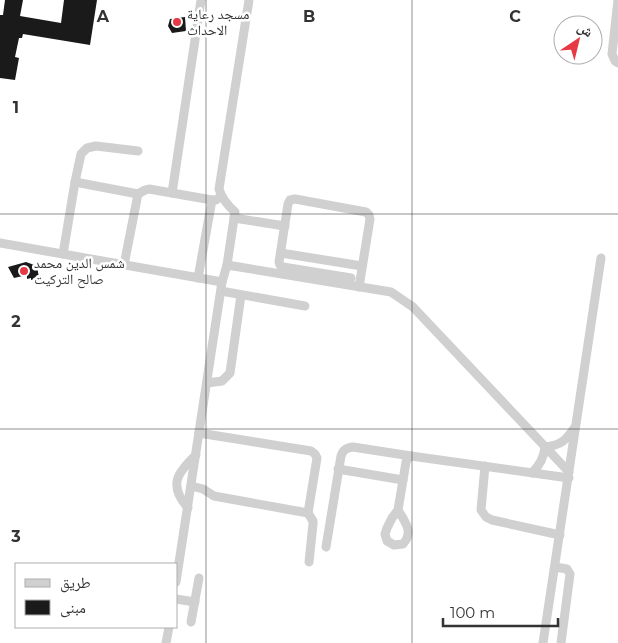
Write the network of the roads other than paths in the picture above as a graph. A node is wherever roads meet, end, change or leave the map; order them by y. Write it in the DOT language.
graph roads {
  1 [pos="201,0"];
  2 [pos="249,0"];
  3 [pos="618,0"];
  4 [pos="618,63"];
  5 [pos="138,152"];
  6 [pos="75,182"];
  7 [pos="172,193"];
  8 [pos="138,194"];
  9 [pos="221,196"];
  10 [pos="212,200"];
  11 [pos="234,218"];
  12 [pos="285,226"];
  13 [pos="0,243"];
  14 [pos="280,252"];
  15 [pos="63,254"];
  16 [pos="601,258"];
  17 [pos="352,264"];
  18 [pos="124,265"];
  19 [pos="227,265"];
  20 [pos="362,266"];
  21 [pos="198,278"];
  22 [pos="353,283"];
  23 [pos="221,287"];
  24 [pos="241,295"];
  25 [pos="305,306"];
  26 [pos="207,383"];
  27 [pos="576,424"];
  28 [pos="199,433"];
  29 [pos="545,447"];
  30 [pos="196,455"];
  31 [pos="411,456"];
  32 [pos="485,466"];
  33 [pos="338,469"];
  34 [pos="532,473"];
  35 [pos="569,475"];
  36 [pos="402,480"];
  37 [pos="191,486"];
  38 [pos="188,508"];
  39 [pos="398,510"];
  40 [pos="308,513"];
  41 [pos="560,534"];
  42 [pos="326,547"];
  43 [pos="310,562"];
  44 [pos="555,567"];
  45 [pos="178,570"];
  46 [pos="199,578"];
  47 [pos="178,599"];
  48 [pos="195,602"];
  49 [pos="191,622"];
  50 [pos="169,628"];
  51 [pos="166,643"];
  52 [pos="543,643"];
  53 [pos="561,643"];
  1 -- 7 [label="lane"];
  2 -- 9 [label="lane"];
  3 -- 4 [label="lane"];
  5 -- 6 [label="lane"];
  6 -- 8 [label="lane"];
  6 -- 15 [label="lane"];
  7 -- 8 [label="lane"];
  7 -- 10 [label="lane"];
  8 -- 18 [label="lane"];
  9 -- 10 [label="lane"];
  9 -- 11 [label="lane"];
  10 -- 21 [label="lane"];
  11 -- 12 [label="lane"];
  11 -- 19 [label="lane"];
  12 -- 14 [label="lane"];
  12 -- 20 [label="lane"];
  13 -- 15 [label="lane"];
  14 -- 17 [label="lane"];
  14 -- 22 [label="lane"];
  15 -- 18 [label="lane"];
  16 -- 27 [label="lane"];
  17 -- 20 [label="lane"];
  17 -- 22 [label="lane"];
  18 -- 21 [label="lane"];
  19 -- 22 [label="lane"];
  19 -- 23 [label="lane"];
  20 -- 22 [label="lane"];
  21 -- 23 [label="lane"];
  22 -- 29 [label="lane"];
  23 -- 24 [label="lane"];
  23 -- 26 [label="lane"];
  24 -- 25 [label="lane"];
  24 -- 26 [label="lane"];
  26 -- 28 [label="lane"];
  27 -- 29 [label="lane"];
  27 -- 35 [label="lane"];
  28 -- 30 [label="lane"];
  28 -- 40 [label="lane"];
  29 -- 34 [label="lane"];
  29 -- 35 [label="lane"];
  30 -- 37 [label="lane"];
  30 -- 38 [label="lane"];
  31 -- 32 [label="lane"];
  31 -- 33 [label="lane"];
  31 -- 36 [label="lane"];
  32 -- 34 [label="lane"];
  32 -- 41 [label="lane"];
  33 -- 36 [label="lane"];
  33 -- 42 [label="lane"];
  34 -- 35 [label="lane"];
  35 -- 41 [label="lane"];
  36 -- 39 [label="lane"];
  37 -- 38 [label="lane"];
  37 -- 40 [label="lane"];
  38 -- 45 [label="lane"];
  40 -- 43 [label="lane"];
  41 -- 44 [label="lane"];
  44 -- 52 [label="lane"];
  44 -- 53 [label="lane"];
  46 -- 48 [label="lane"];
  47 -- 48 [label="lane"];
  48 -- 49 [label="lane"];
  50 -- 51 [label="lane"];
}
